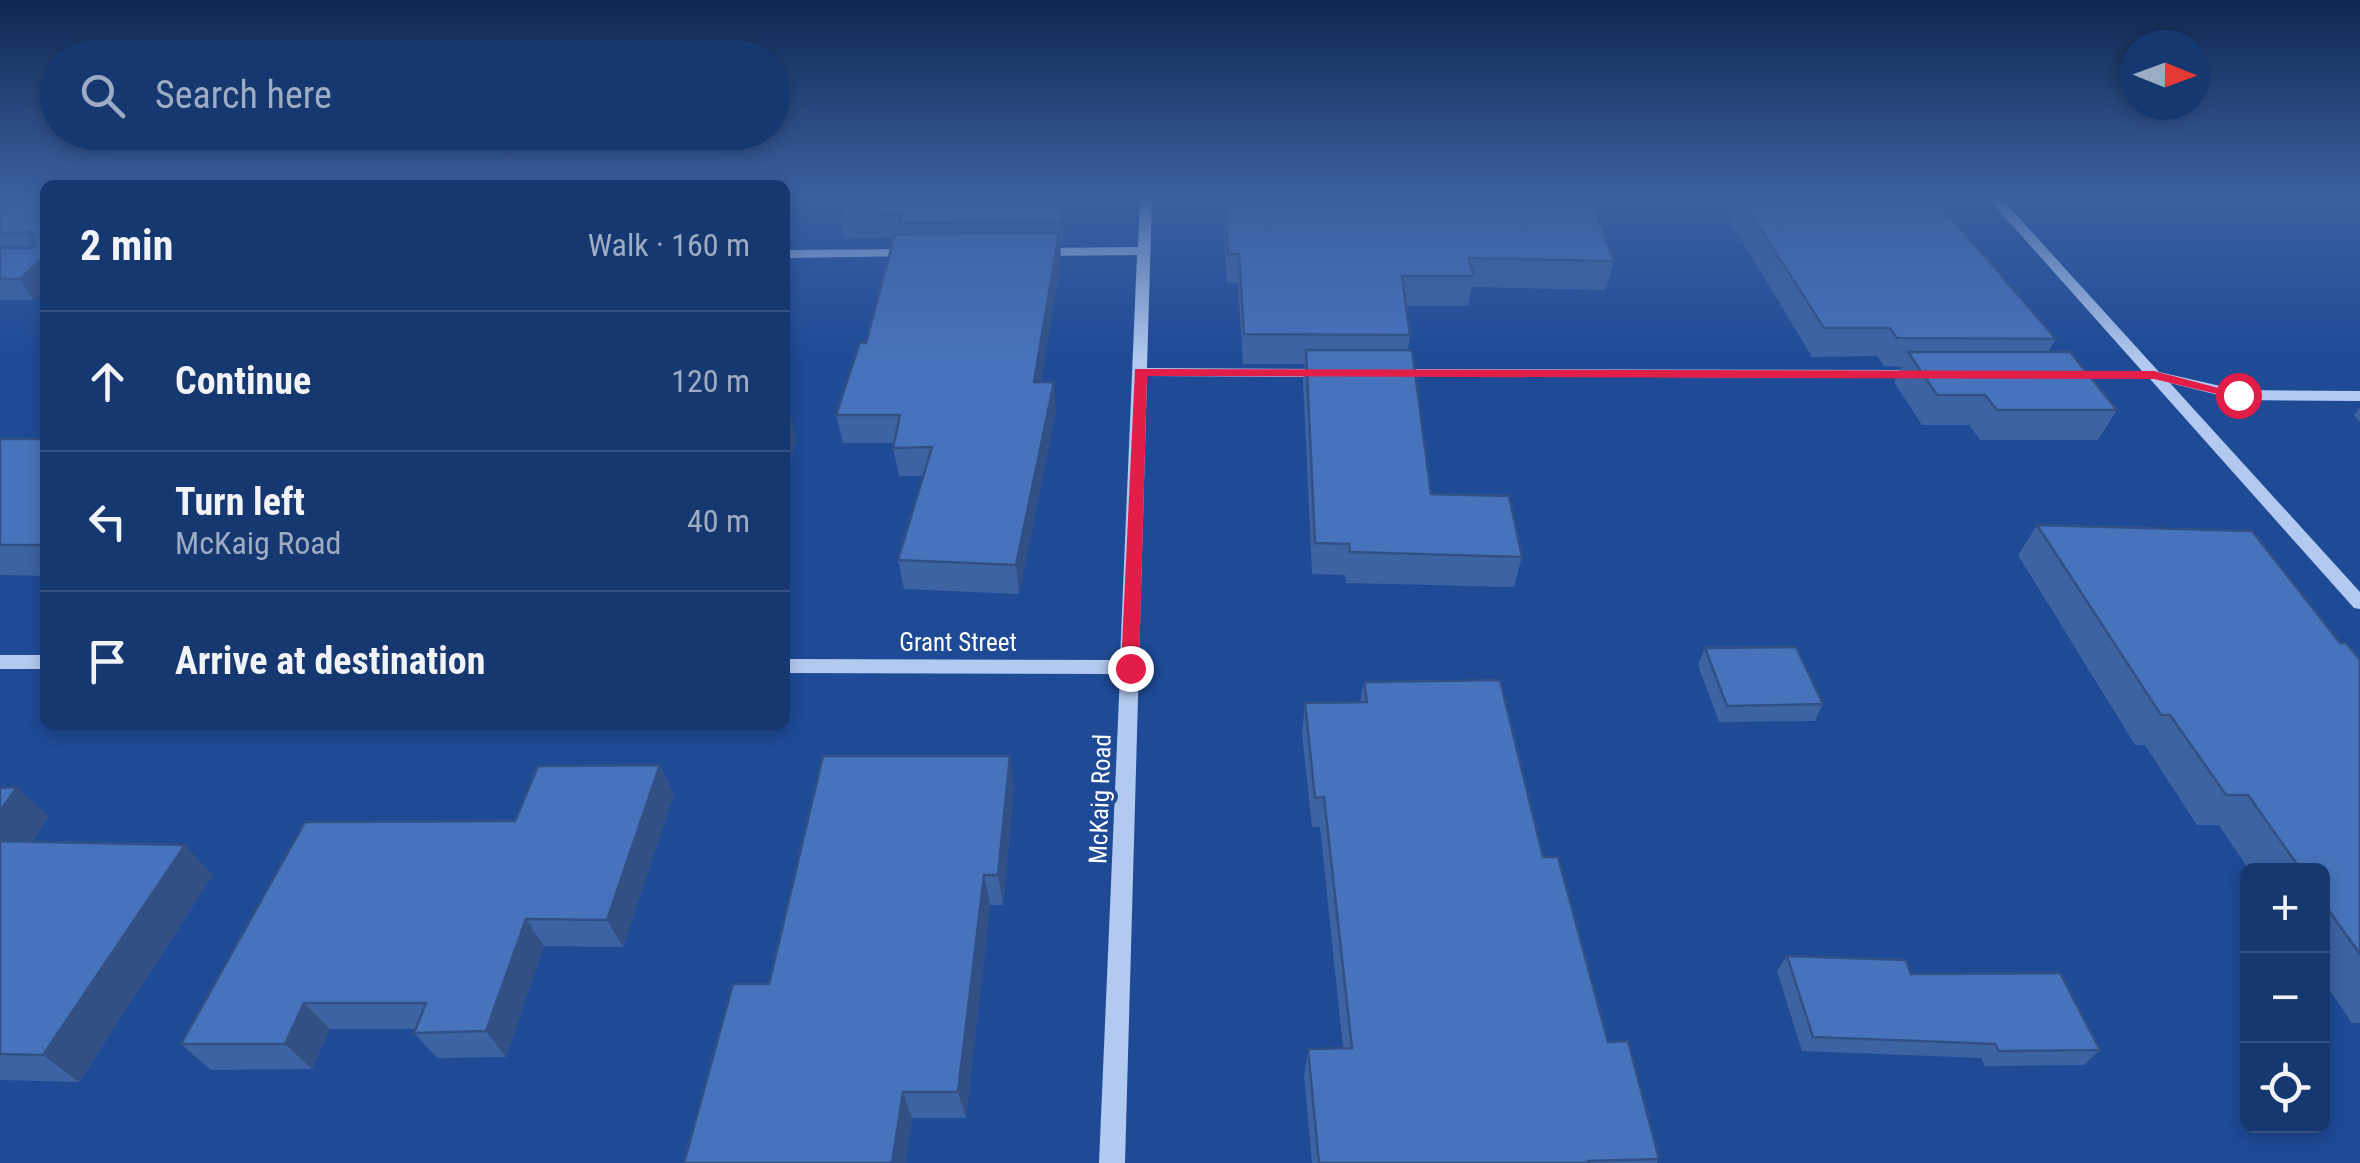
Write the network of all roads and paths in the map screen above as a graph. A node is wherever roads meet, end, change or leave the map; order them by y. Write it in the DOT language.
graph roads {
  1 [pos="1144,252"];
  2 [pos="2043,252"];
  3 [pos="925,253"];
  4 [pos="790,254"];
  5 [pos="1140,372"];
  6 [pos="1339,373"];
  7 [pos="1379,373"];
  8 [pos="1936,374"];
  9 [pos="2055,375"];
  10 [pos="2154,375"];
  11 [pos="2360,396"];
  12 [pos="2360,603"];
  13 [pos="0,662"];
  14 [pos="40,662"];
  15 [pos="790,666"];
  16 [pos="1130,668"];
  17 [pos="1112,1163"];
  1 -- 5 [label="street, McKaig Road"];
  2 -- 10 [label="street"];
  3 -- 4 [label="street"];
  5 -- 6 [label="street"];
  5 -- 16 [label="street, McKaig Road"];
  7 -- 8 [label="street"];
  9 -- 10 [label="street"];
  10 -- 11 [label="street"];
  10 -- 12 [label="street"];
  13 -- 14 [label="street"];
  15 -- 16 [label="street, Grant Street"];
  16 -- 17 [label="street, McKaig Road"];
}
